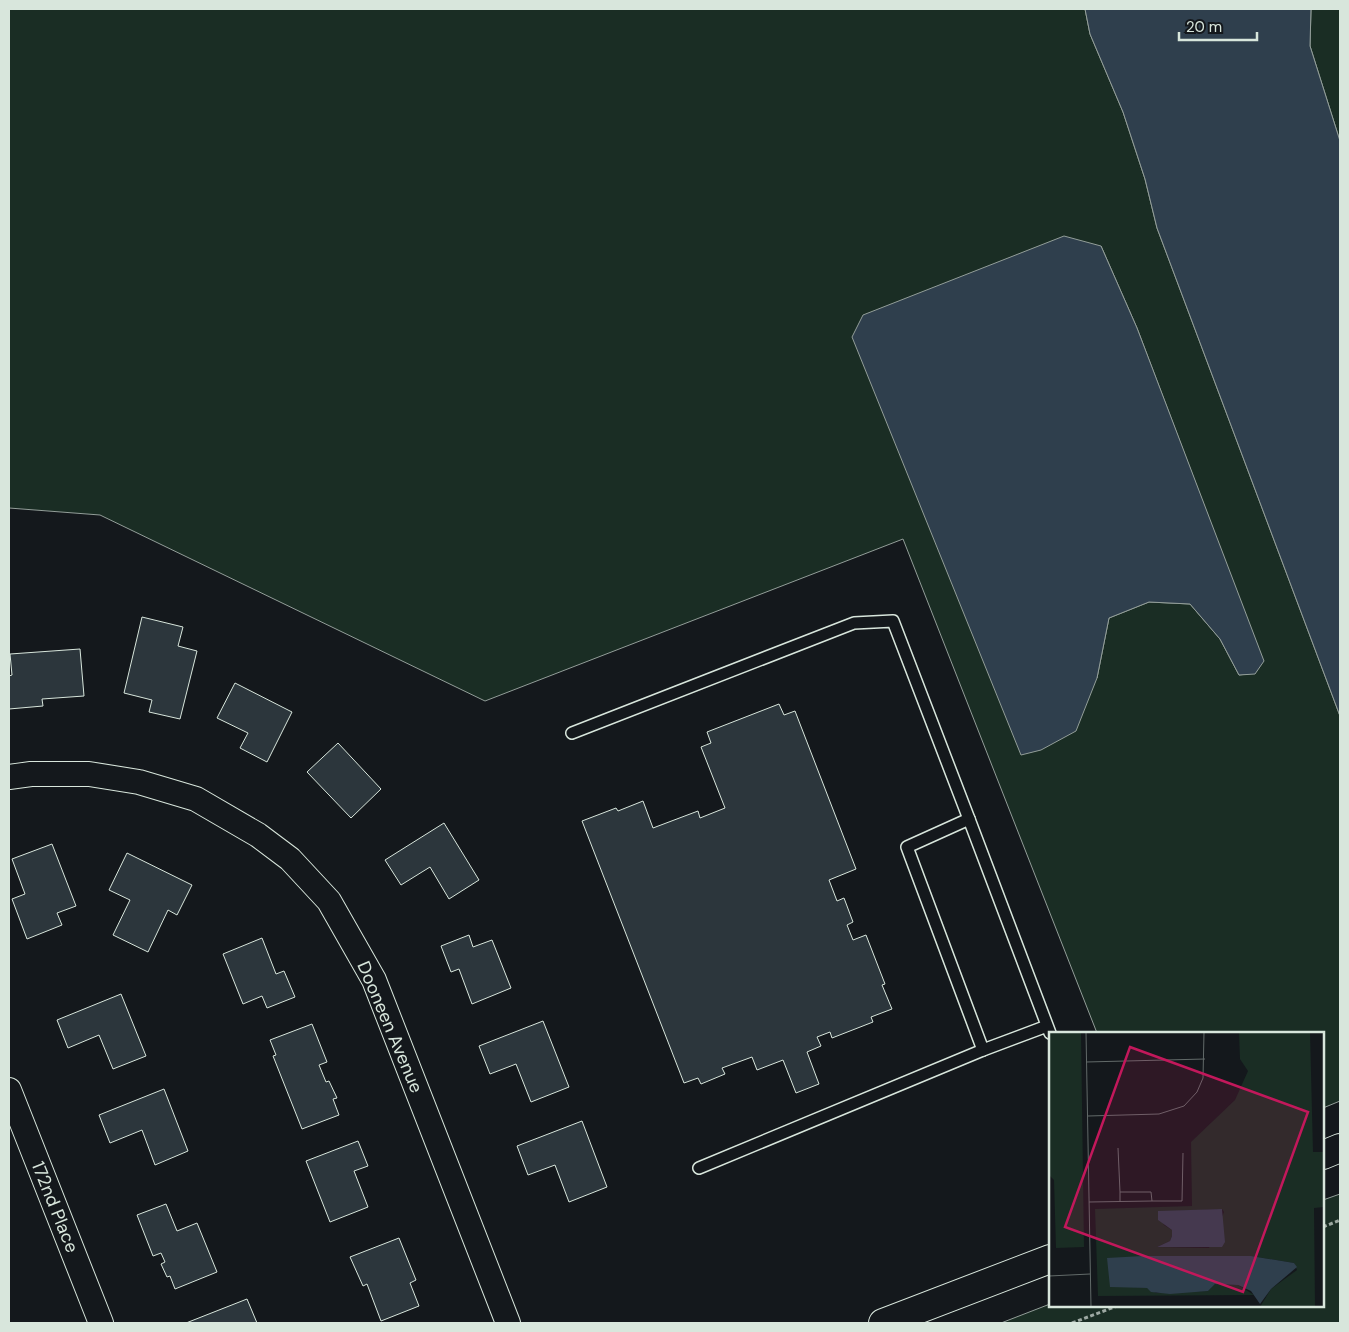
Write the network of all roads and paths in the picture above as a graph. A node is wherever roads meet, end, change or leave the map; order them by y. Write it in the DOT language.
graph roads {
  1 [pos="572,732"];
  2 [pos="9,777"];
  3 [pos="969,820"];
  4 [pos="1049,1030"];
  5 [pos="983,1050"];
  6 [pos="9,1090"];
  7 [pos="1340,1148"];
  8 [pos="1324,1155"];
  9 [pos="699,1168"];
  10 [pos="1340,1220"];
  11 [pos="1324,1227"];
  12 [pos="1049,1259"];
  13 [pos="1114,1307"];
  14 [pos="101,1323"];
  15 [pos="508,1323"];
  16 [pos="883,1323"];
  17 [pos="1072,1323"];
  1 -- 3 [label="lane"];
  2 -- 15 [label="street, Dooneen Avenue"];
  3 -- 4 [label="lane"];
  3 -- 5 [label="lane"];
  4 -- 5 [label="lane"];
  5 -- 9 [label="lane"];
  6 -- 14 [label="street, 172nd Place"];
  7 -- 8 [label="street"];
  10 -- 11 [label="path"];
  12 -- 16 [label="street"];
  13 -- 17 [label="path"];
}
